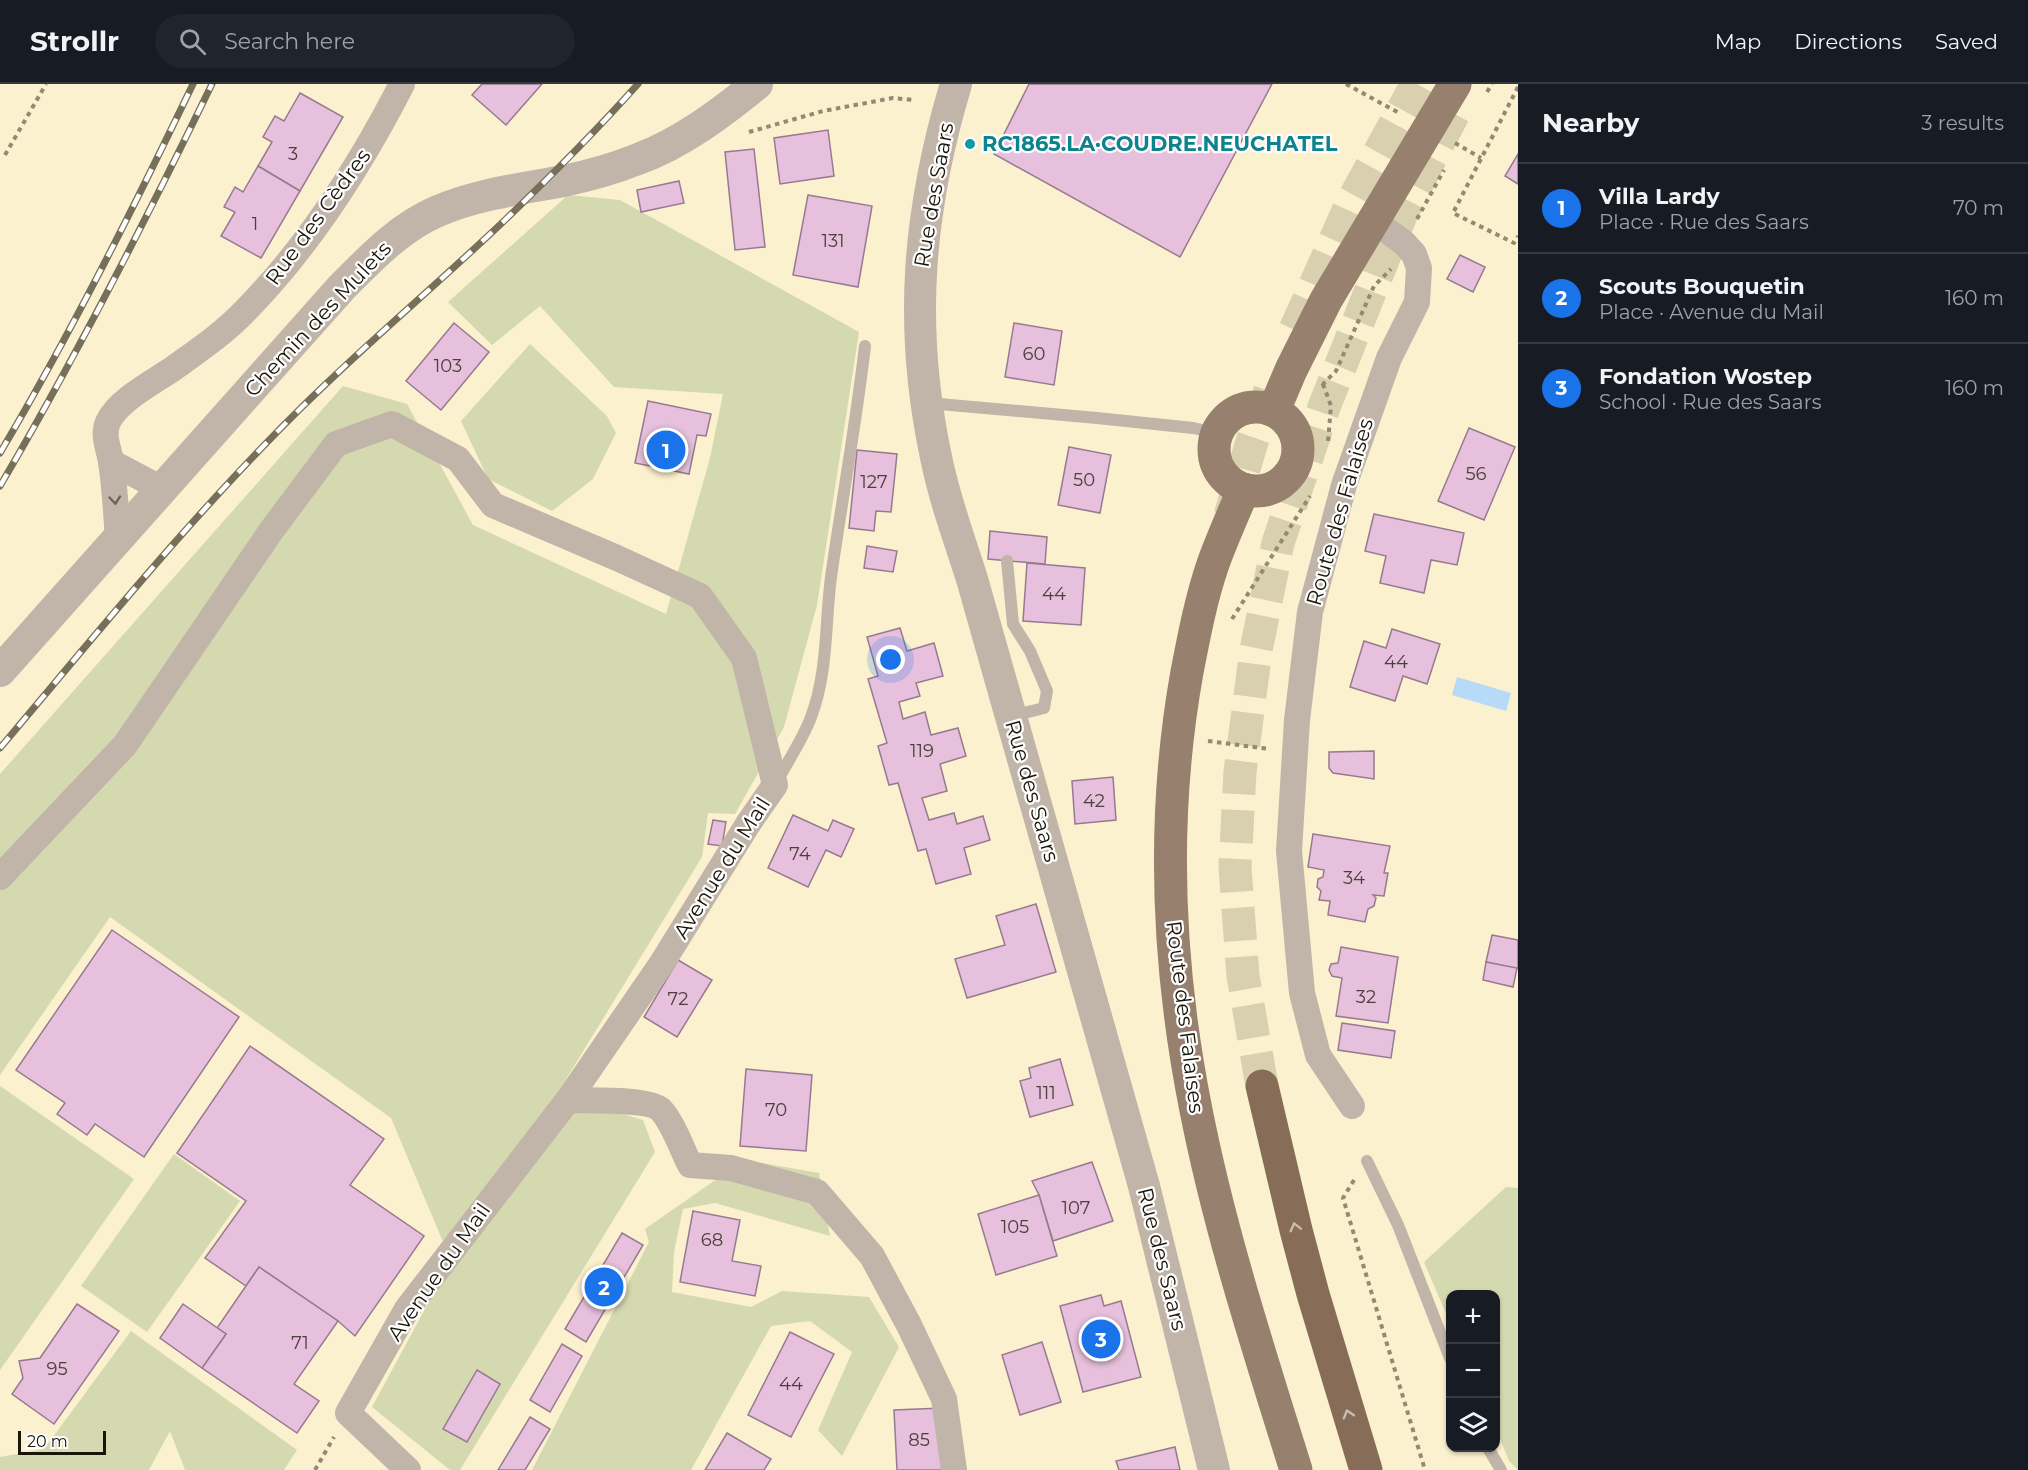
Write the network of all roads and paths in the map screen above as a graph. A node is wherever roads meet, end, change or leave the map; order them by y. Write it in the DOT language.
graph roads {
  1 [pos="39,84"];
  2 [pos="402,84"];
  3 [pos="757,84"];
  4 [pos="1455,84"];
  5 [pos="45,86"];
  6 [pos="1518,87"];
  7 [pos="953,95"];
  8 [pos="914,100"];
  9 [pos="747,132"];
  10 [pos="5,155"];
  11 [pos="1373,220"];
  12 [pos="1518,236"];
  13 [pos="1404,243"];
  14 [pos="865,346"];
  15 [pos="1291,370"];
  16 [pos="1323,384"];
  17 [pos="926,403"];
  18 [pos="1274,410"];
  19 [pos="1216,433"];
  20 [pos="1328,448"];
  21 [pos="111,462"];
  22 [pos="162,489"];
  23 [pos="1244,489"];
  24 [pos="1313,493"];
  25 [pos="118,539"];
  26 [pos="1007,561"];
  27 [pos="1229,623"];
  28 [pos="0,671"];
  29 [pos="1011,716"];
  30 [pos="1178,737"];
  31 [pos="1280,750"];
  32 [pos="774,785"];
  33 [pos="0,877"];
  34 [pos="1262,1086"];
  35 [pos="568,1100"];
  36 [pos="1352,1106"];
  37 [pos="1367,1161"];
  38 [pos="1446,1348"];
  39 [pos="348,1413"];
  40 [pos="1490,1452"];
  41 [pos="315,1470"];
  42 [pos="408,1470"];
  43 [pos="954,1470"];
  44 [pos="1214,1470"];
  45 [pos="1296,1470"];
  46 [pos="1366,1470"];
  47 [pos="1425,1470"];
  48 [pos="1501,1470"];
  1 -- 5 [label="path"];
  2 -- 21 [label="street, Rue des Cèdres"];
  3 -- 22 [label="street, Chemin des Mulets"];
  4 -- 11 [label="main road"];
  5 -- 10 [label="path"];
  6 -- 12 [label="path"];
  7 -- 17 [label="street, Rue des Saars"];
  8 -- 9 [label="path"];
  11 -- 13 [label="street"];
  11 -- 15 [label="main road"];
  13 -- 16 [label="path"];
  13 -- 36 [label="street, Route des Falaises"];
  14 -- 32 [label="lane"];
  15 -- 16 [label="path"];
  15 -- 18 [label="main road"];
  16 -- 20 [label="path"];
  17 -- 19 [label="lane"];
  17 -- 29 [label="street, Rue des Saars"];
  18 -- 19 [label="main road"];
  18 -- 23 [label="main road"];
  19 -- 23 [label="main road"];
  21 -- 22 [label="street"];
  21 -- 25 [label="street, Rue des Cèdres, one-way"];
  22 -- 25 [label="street, Chemin des Mulets"];
  23 -- 30 [label="main road, Route des Falaises"];
  24 -- 27 [label="path"];
  25 -- 28 [label="street, Chemin des Mulets"];
  26 -- 29 [label="lane"];
  29 -- 44 [label="street, Rue des Saars"];
  30 -- 31 [label="path"];
  30 -- 45 [label="main road, Route des Falaises"];
  32 -- 33 [label="street"];
  32 -- 35 [label="street, Avenue du Mail"];
  46 -- 34 [label="highway, one-way"];
  35 -- 39 [label="street, Avenue du Mail"];
  35 -- 43 [label="street"];
  37 -- 38 [label="lane"];
  37 -- 47 [label="path"];
  39 -- 41 [label="path"];
  39 -- 42 [label="street"];
  40 -- 48 [label="lane"];
}
